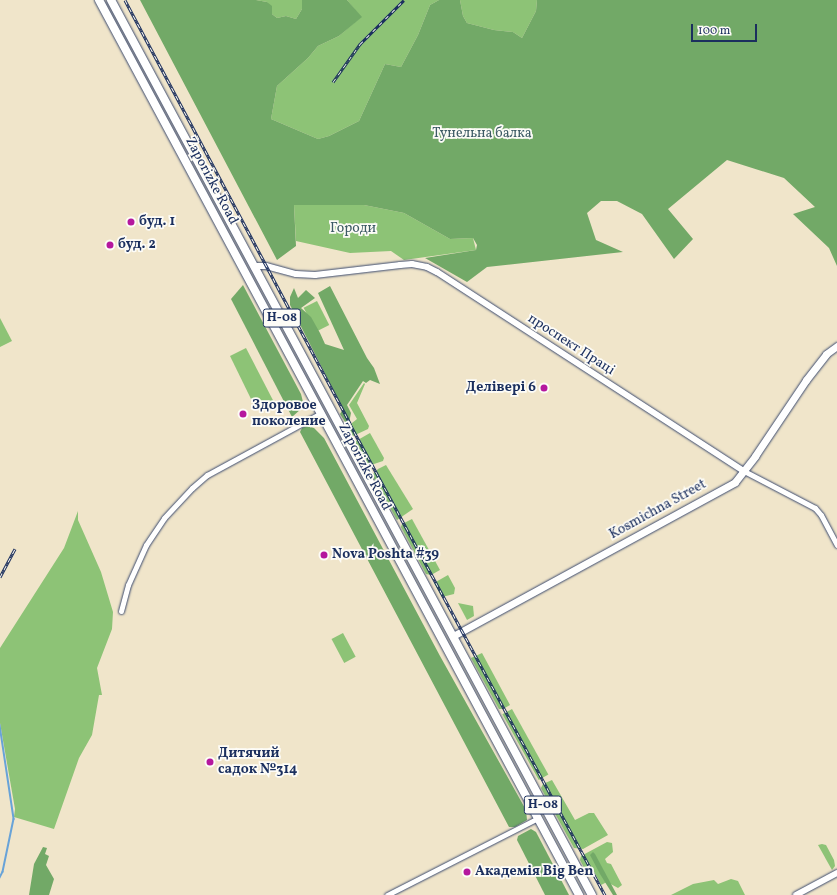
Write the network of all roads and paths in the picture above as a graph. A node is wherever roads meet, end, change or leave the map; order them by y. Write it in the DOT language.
graph roads {
  1 [pos="99,0"];
  2 [pos="111,0"];
  3 [pos="254,266"];
  4 [pos="244,272"];
  5 [pos="837,346"];
  6 [pos="330,408"];
  7 [pos="321,413"];
  8 [pos="744,471"];
  9 [pos="837,545"];
  10 [pos="121,611"];
  11 [pos="453,636"];
  12 [pos="444,642"];
  13 [pos="538,818"];
  14 [pos="837,873"];
  15 [pos="387,895"];
  16 [pos="579,895"];
  17 [pos="592,895"];
  18 [pos="796,895"];
  1 -- 4 [label="main road, Zaporizke Road / Н-08"];
  2 -- 3 [label="main road, Zaporizke Road / Н-08"];
  3 -- 4 [label="main road"];
  3 -- 6 [label="main road, Zaporizke Road / Н-08"];
  3 -- 8 [label="street, проспект Праці"];
  4 -- 7 [label="main road, Zaporizke Road / Н-08"];
  5 -- 8 [label="main road, Kosmichna Street"];
  6 -- 7 [label="main road"];
  6 -- 11 [label="main road, Zaporizke Road / Н-08"];
  7 -- 10 [label="street"];
  7 -- 12 [label="main road, Zaporizke Road / Н-08"];
  8 -- 9 [label="street, проспект Праці"];
  8 -- 11 [label="main road, Kosmichna Street"];
  11 -- 12 [label="main road, Kosmichna Street"];
  11 -- 17 [label="main road, Zaporizke Road / Н-08"];
  12 -- 13 [label="main road, Zaporizke Road / Н-08"];
  13 -- 15 [label="street"];
  13 -- 16 [label="main road, Н-08"];
  14 -- 18 [label="street"];
}
